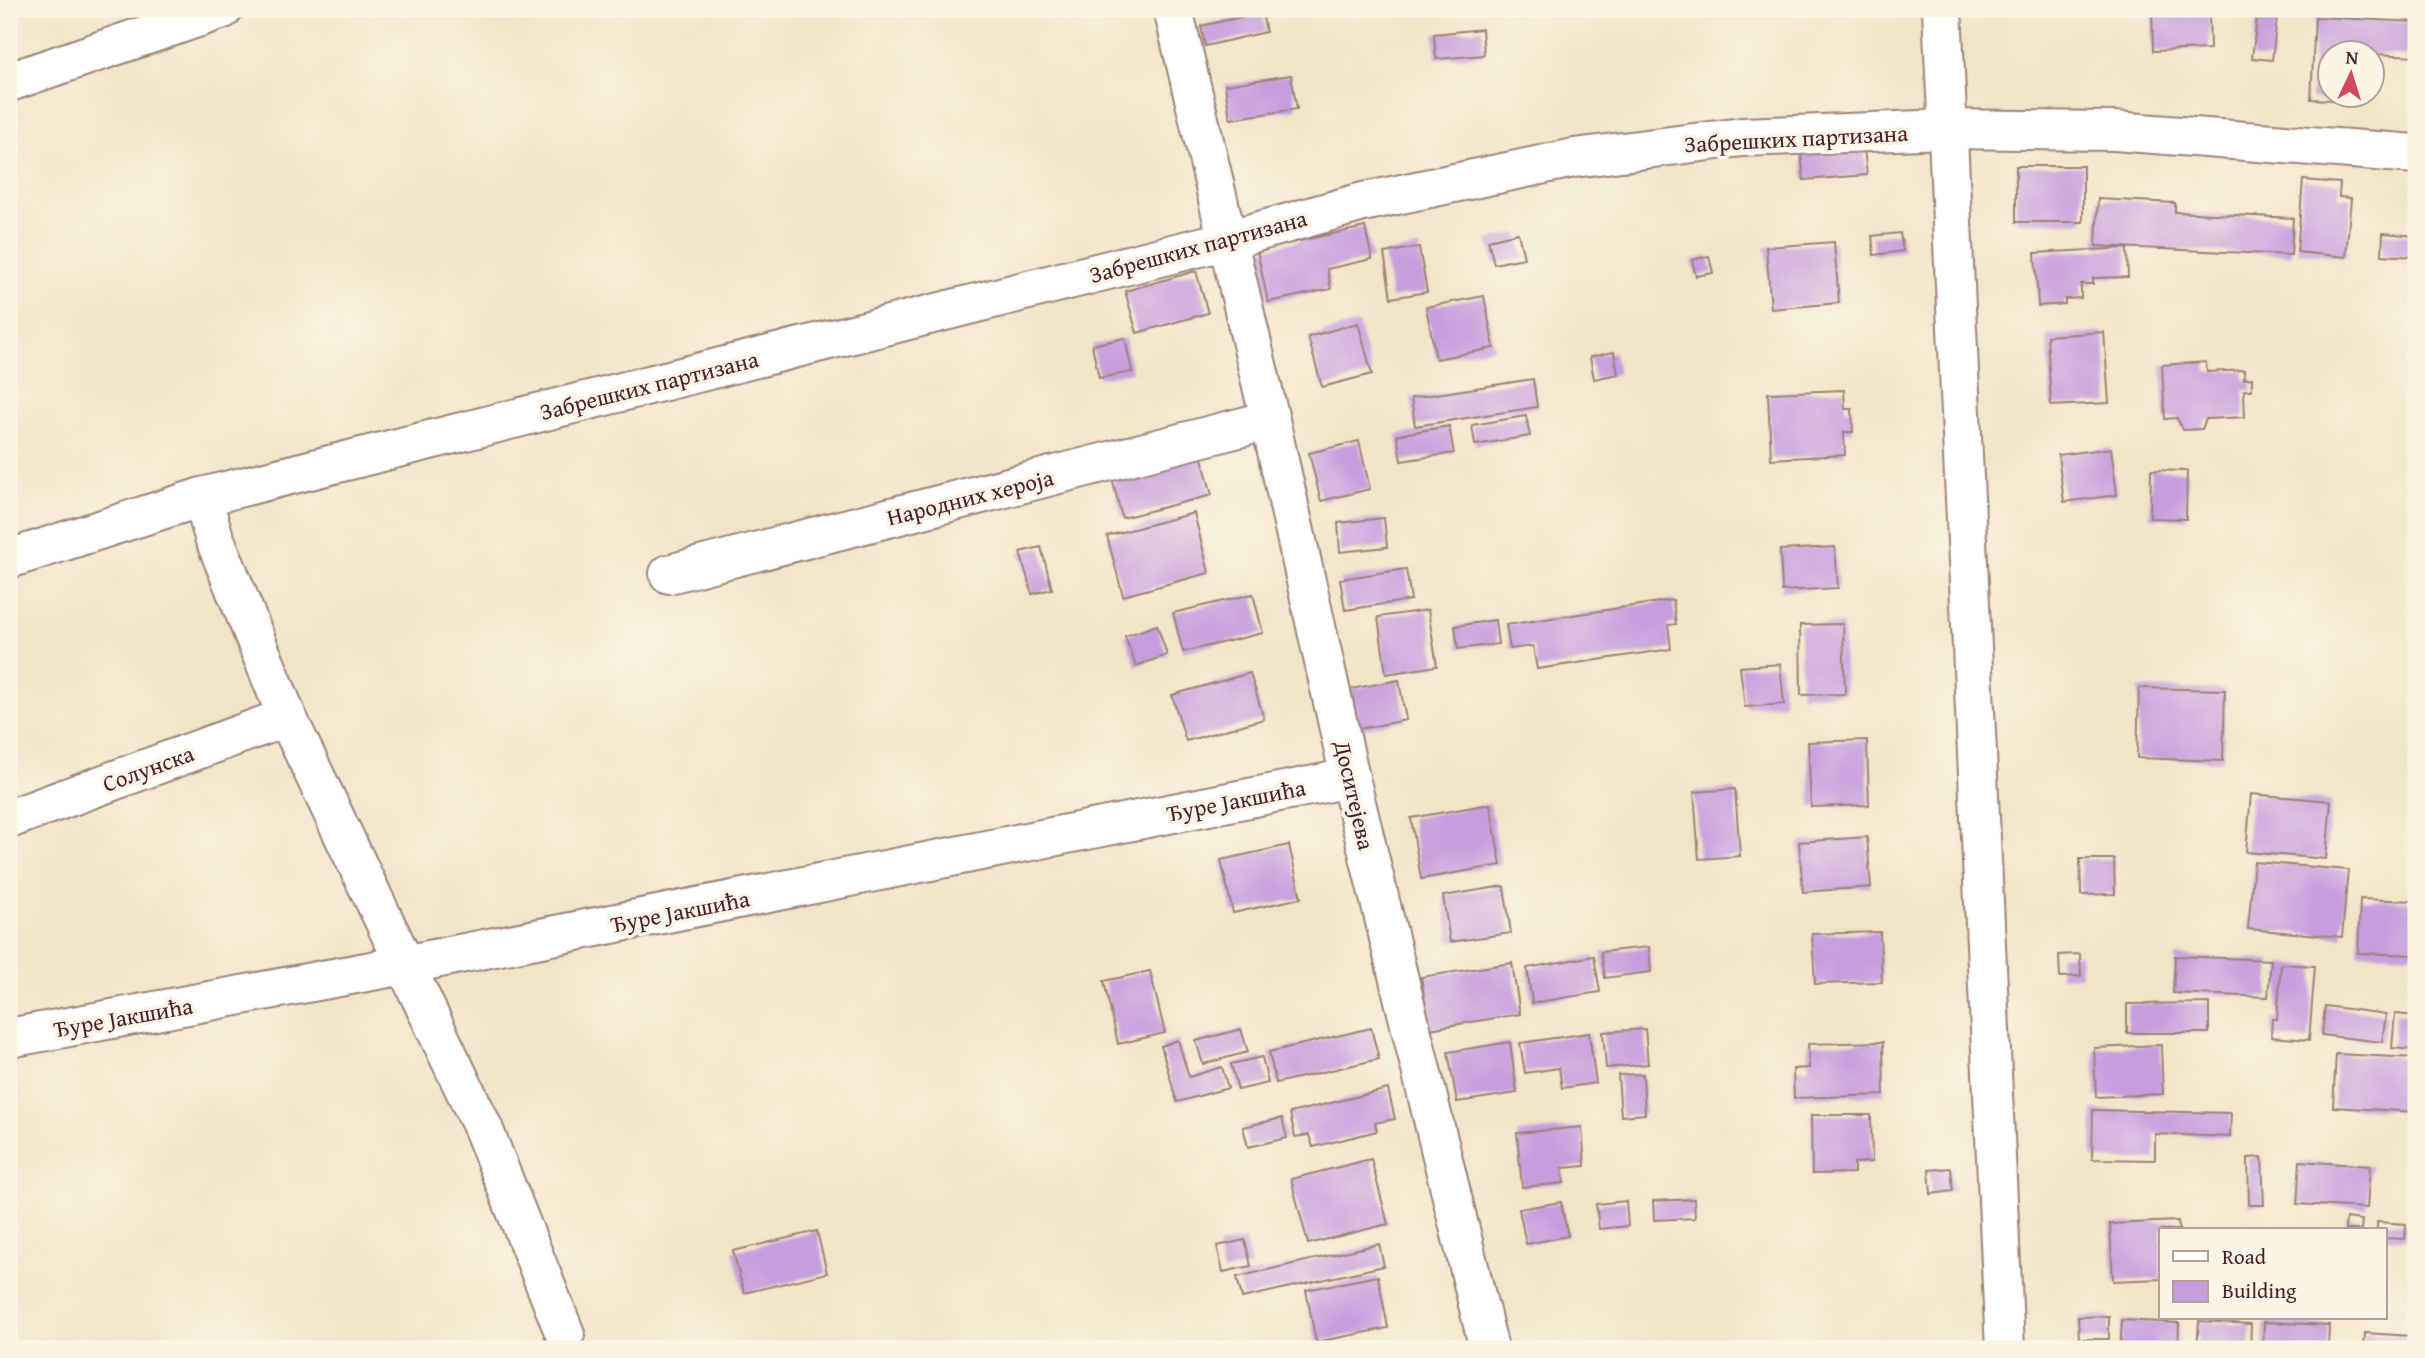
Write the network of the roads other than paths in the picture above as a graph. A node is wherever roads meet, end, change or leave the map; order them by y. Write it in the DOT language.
graph roads {
  1 [pos="223,9"];
  2 [pos="1173,9"];
  3 [pos="1942,9"];
  4 [pos="9,82"];
  5 [pos="1946,130"];
  6 [pos="2416,155"];
  7 [pos="1228,240"];
  8 [pos="1270,420"];
  9 [pos="202,497"];
  10 [pos="9,559"];
  11 [pos="669,574"];
  12 [pos="286,717"];
  13 [pos="1350,778"];
  14 [pos="9,819"];
  15 [pos="404,965"];
  16 [pos="9,1038"];
  17 [pos="565,1334"];
  18 [pos="1489,1349"];
  19 [pos="2005,1349"];
  1 -- 4 [label="street"];
  2 -- 7 [label="street, Доситејева"];
  3 -- 5 [label="street"];
  5 -- 6 [label="street, Забрешких партизана"];
  5 -- 7 [label="street, Забрешких партизана"];
  5 -- 19 [label="street"];
  7 -- 8 [label="street, Доситејева"];
  7 -- 9 [label="street, Забрешких партизана"];
  8 -- 11 [label="street, Народних хероја"];
  8 -- 13 [label="street, Доситејева"];
  9 -- 10 [label="street, Забрешких партизана"];
  9 -- 12 [label="street"];
  12 -- 14 [label="street, Солунска"];
  12 -- 15 [label="street"];
  13 -- 15 [label="street, Ђуре Јакшића"];
  13 -- 18 [label="street, Доситејева"];
  15 -- 16 [label="street, Ђуре Јакшића"];
  15 -- 17 [label="street"];
}
